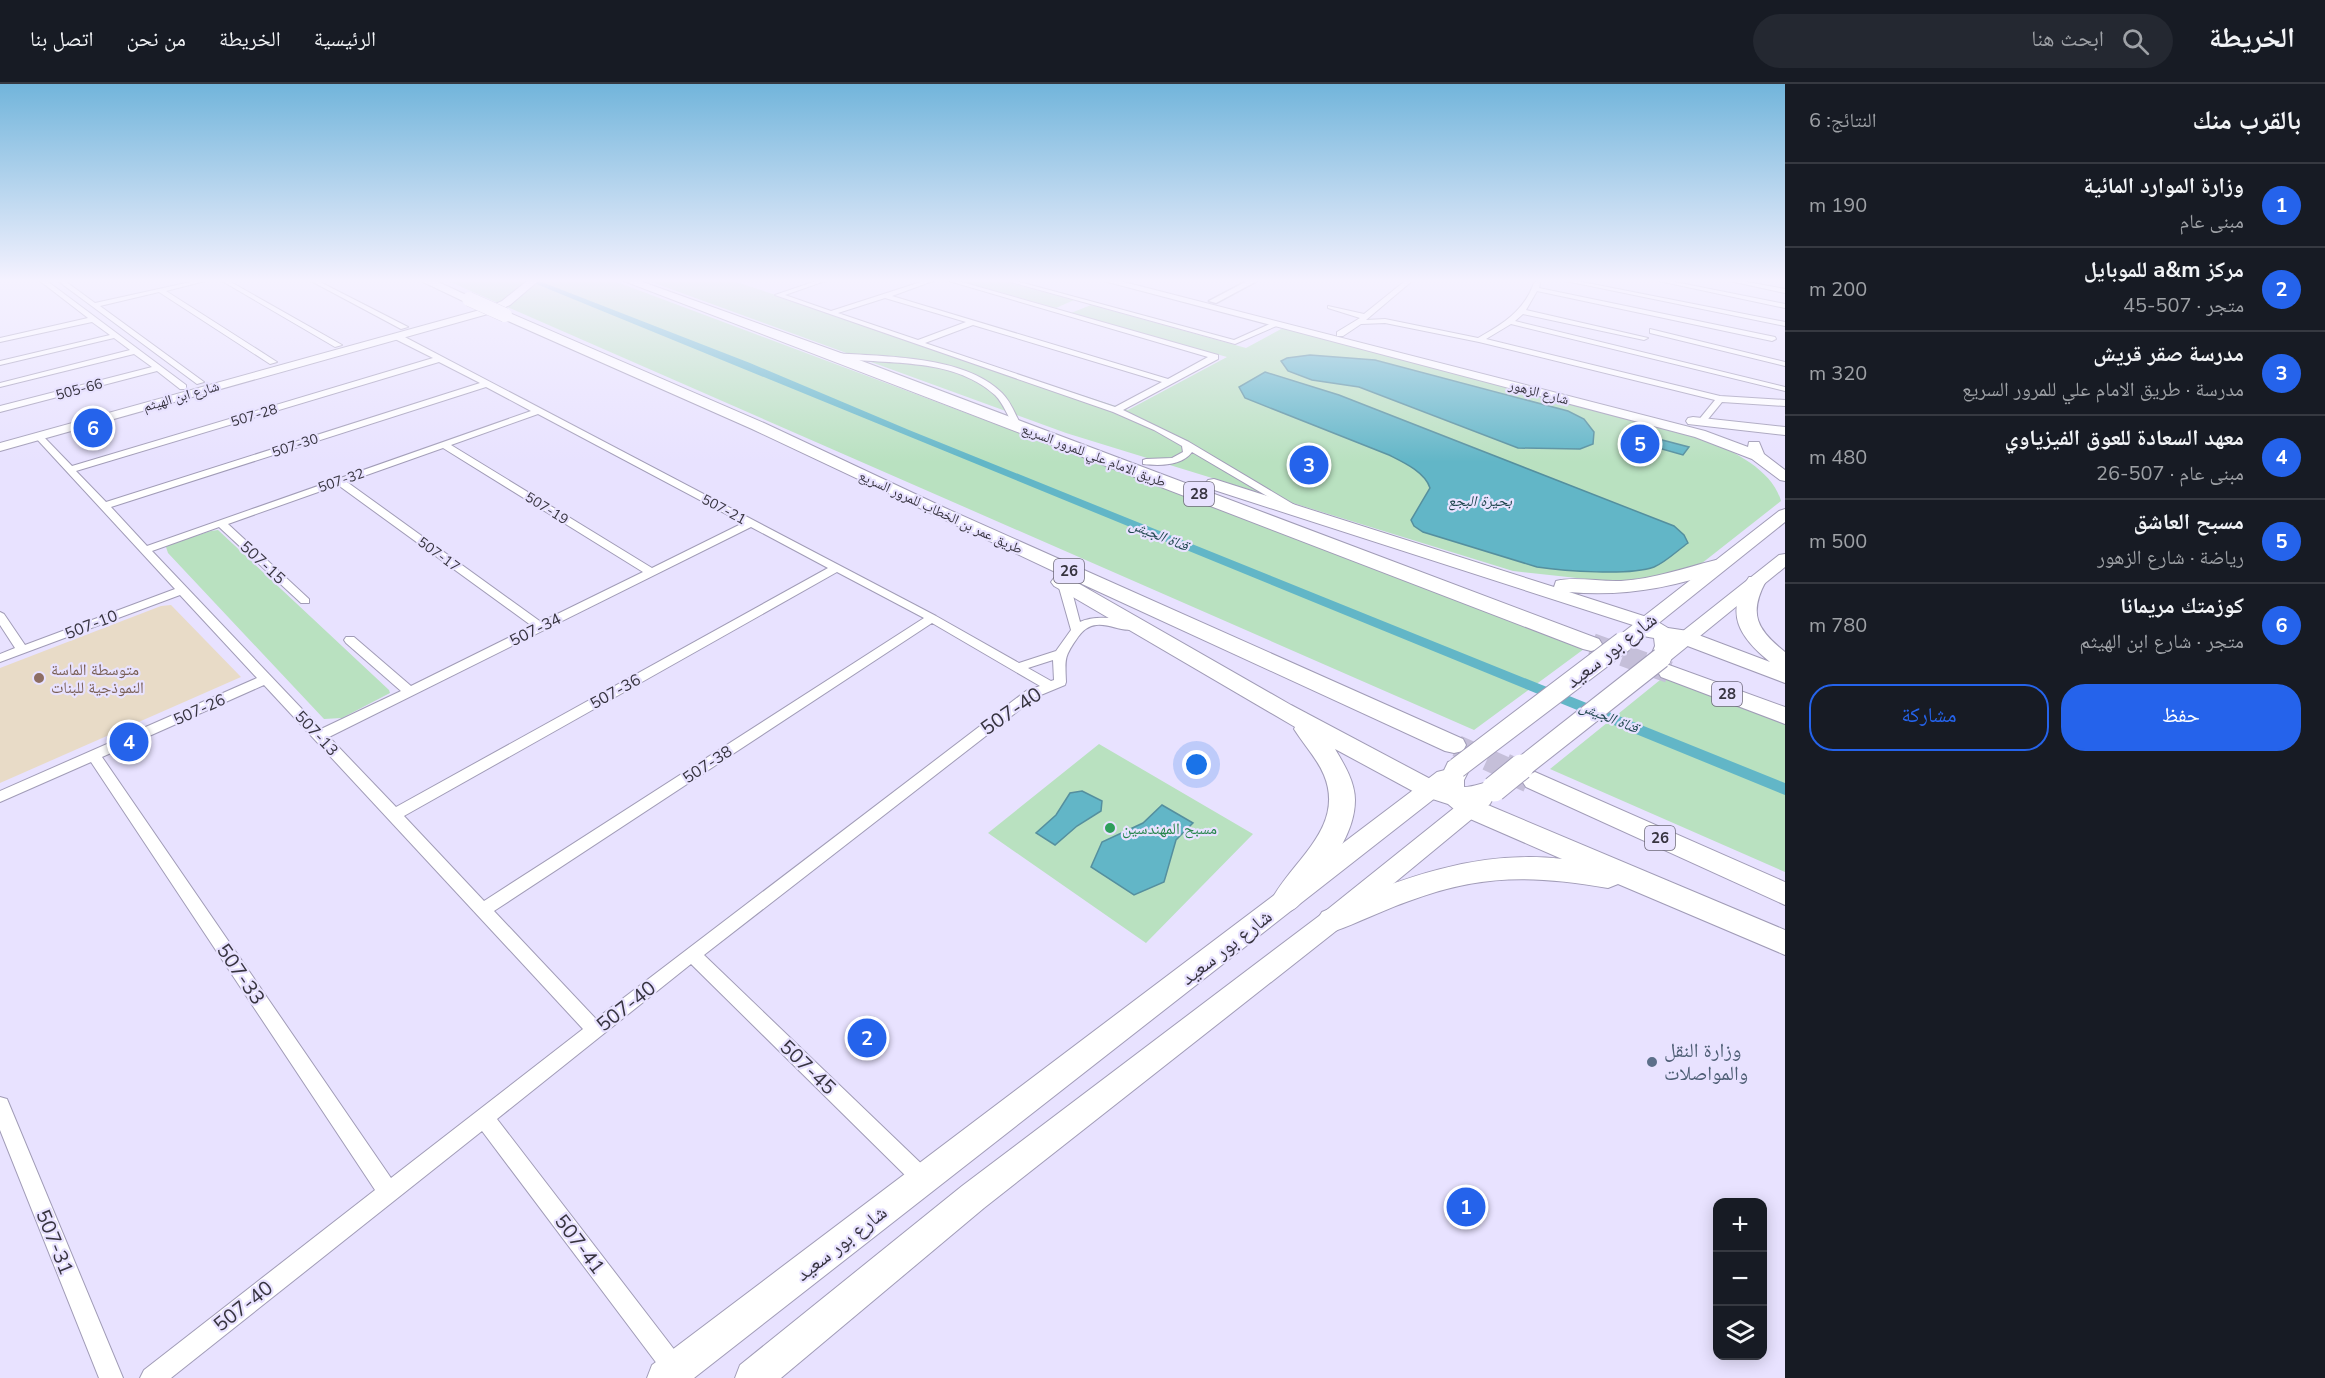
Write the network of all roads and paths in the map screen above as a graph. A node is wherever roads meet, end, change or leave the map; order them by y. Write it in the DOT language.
graph roads {
  1 [pos="92,341"];
  2 [pos="123,341"];
  3 [pos="144,341"];
  4 [pos="241,341"];
  5 [pos="332,341"];
  6 [pos="414,341"];
  7 [pos="562,341"];
  8 [pos="794,341"];
  9 [pos="912,341"];
  10 [pos="921,341"];
  11 [pos="1033,341"];
  12 [pos="1161,341"];
  13 [pos="1354,341"];
  14 [pos="1370,341"];
  15 [pos="1485,341"];
  16 [pos="1594,341"];
  17 [pos="1638,341"];
  18 [pos="1694,341"];
  19 [pos="362,342"];
  20 [pos="917,343"];
  21 [pos="338,345"];
  22 [pos="1708,345"];
  23 [pos="1626,349"];
  24 [pos="136,351"];
  25 [pos="1699,351"];
  26 [pos="833,355"];
  27 [pos="1617,356"];
  28 [pos="1691,357"];
  29 [pos="1761,358"];
  30 [pos="439,360"];
  31 [pos="273,362"];
  32 [pos="0,363"];
  33 [pos="1608,363"];
  34 [pos="1683,363"];
  35 [pos="1785,364"];
  36 [pos="1754,365"];
  37 [pos="158,368"];
  38 [pos="1599,369"];
  39 [pos="1747,371"];
  40 [pos="1740,377"];
  41 [pos="1167,381"];
  42 [pos="200,382"];
  43 [pos="486,384"];
  44 [pos="0,385"];
  45 [pos="183,387"];
  46 [pos="1785,389"];
  47 [pos="1720,399"];
  48 [pos="1785,403"];
  49 [pos="0,409"];
  50 [pos="1116,410"];
  51 [pos="538,411"];
  52 [pos="1701,423"];
  53 [pos="1017,425"];
  54 [pos="1785,431"];
  55 [pos="38,436"];
  56 [pos="0,437"];
  57 [pos="1050,438"];
  58 [pos="443,444"];
  59 [pos="1186,444"];
  60 [pos="0,447"];
  61 [pos="1757,456"];
  62 [pos="1146,462"];
  63 [pos="70,470"];
  64 [pos="1783,477"];
  65 [pos="339,481"];
  66 [pos="104,506"];
  67 [pos="939,512"];
  68 [pos="1302,512"];
  69 [pos="1785,514"];
  70 [pos="221,523"];
  71 [pos="751,523"];
  72 [pos="145,549"];
  73 [pos="1785,559"];
  74 [pos="1716,566"];
  75 [pos="836,568"];
  76 [pos="1485,570"];
  77 [pos="651,572"];
  78 [pos="1756,581"];
  79 [pos="1064,584"];
  80 [pos="182,590"];
  81 [pos="304,601"];
  82 [pos="0,616"];
  83 [pos="932,618"];
  84 [pos="540,627"];
  85 [pos="1139,627"];
  86 [pos="1076,628"];
  87 [pos="350,640"];
  88 [pos="1662,640"];
  89 [pos="1623,642"];
  90 [pos="1591,644"];
  91 [pos="22,650"];
  92 [pos="1060,654"];
  93 [pos="0,658"];
  94 [pos="1785,663"];
  95 [pos="1018,667"];
  96 [pos="1785,676"];
  97 [pos="266,679"];
  98 [pos="1050,686"];
  99 [pos="409,691"];
  100 [pos="1283,711"];
  101 [pos="1785,716"];
  102 [pos="319,736"];
  103 [pos="93,755"];
  104 [pos="1535,781"];
  105 [pos="1460,786"];
  106 [pos="0,797"];
  107 [pos="394,815"];
  108 [pos="1653,887"];
  109 [pos="1785,894"];
  110 [pos="1285,901"];
  111 [pos="482,910"];
  112 [pos="1332,920"];
  113 [pos="1785,943"];
  114 [pos="692,954"];
  115 [pos="595,1030"];
  116 [pos="0,1106"];
  117 [pos="484,1117"];
  118 [pos="923,1179"];
  119 [pos="388,1192"];
  120 [pos="671,1374"];
  121 [pos="111,1378"];
  122 [pos="152,1378"];
  123 [pos="753,1378"];
  1 -- 32 [label="street"];
  2 -- 24 [label="street"];
  3 -- 42 [label="street"];
  4 -- 31 [label="street"];
  5 -- 21 [label="street"];
  6 -- 30 [label="street, 507-21"];
  7 -- 67 [label="highway, طريق عمر بن الخطاب للمرور السريع / 26, bridge"];
  8 -- 26 [label="highway, طريق الامام علي للمرور السريع / 28"];
  9 -- 20 [label="street"];
  10 -- 20 [label="street"];
  11 -- 41 [label="street"];
  12 -- 41 [label="street"];
  13 -- 61 [label="main road, شارع الزهور"];
  14 -- 52 [label="main road, شارع الزهور"];
  15 -- 38 [label="street"];
  16 -- 23 [label="street"];
  17 -- 23 [label="street"];
  18 -- 22 [label="street"];
  19 -- 21 [label="main road, شارع ابن الهيثم"];
  19 -- 55 [label="main road, شارع ابن الهيثم"];
  20 -- 50 [label="street"];
  21 -- 31 [label="main road, شارع ابن الهيثم"];
  22 -- 25 [label="street"];
  22 -- 29 [label="street"];
  23 -- 27 [label="street"];
  23 -- 34 [label="street"];
  24 -- 37 [label="street"];
  24 -- 44 [label="street"];
  26 -- 53 [label="highway, طريق الامام علي للمرور السريع / 28"];
  26 -- 53 [label="street"];
  28 -- 34 [label="street"];
  29 -- 35 [label="street"];
  29 -- 36 [label="street"];
  30 -- 43 [label="street, 507-21"];
  30 -- 63 [label="street, 507-28"];
  31 -- 42 [label="main road, شارع ابن الهيثم"];
  33 -- 38 [label="street"];
  34 -- 40 [label="street"];
  37 -- 45 [label="street"];
  37 -- 49 [label="street, 505-66"];
  38 -- 47 [label="street"];
  39 -- 40 [label="street"];
  40 -- 46 [label="street"];
  41 -- 50 [label="street"];
  42 -- 45 [label="main road, شارع ابن الهيثم"];
  43 -- 51 [label="street, 507-21"];
  43 -- 66 [label="street, 507-30"];
  45 -- 56 [label="main road, شارع ابن الهيثم"];
  47 -- 48 [label="street"];
  47 -- 52 [label="street"];
  50 -- 59 [label="street"];
  51 -- 58 [label="street, 507-32"];
  51 -- 71 [label="street, 507-21"];
  52 -- 54 [label="main road, شارع الزهور"];
  53 -- 57 [label="highway, طريق الامام علي للمرور السريع / 28"];
  54 -- 61 [label="main road"];
  55 -- 60 [label="main road, شارع ابن الهيثم"];
  55 -- 63 [label="street, 507-13"];
  57 -- 62 [label="highway"];
  57 -- 90 [label="highway, طريق الامام علي للمرور السريع / 28"];
  58 -- 65 [label="street, 507-32"];
  58 -- 77 [label="street, 507-19"];
  59 -- 62 [label="street"];
  59 -- 68 [label="street"];
  61 -- 64 [label="main road, شارع الزهور"];
  62 -- 68 [label="highway"];
  63 -- 66 [label="street, 507-13"];
  65 -- 70 [label="street, 507-32"];
  65 -- 84 [label="street, 507-17"];
  66 -- 72 [label="street, 507-13"];
  67 -- 79 [label="highway"];
  67 -- 105 [label="highway, طريق عمر بن الخطاب للمرور السريع / 26"];
  68 -- 76 [label="highway"];
  69 -- 74 [label="main road, شارع بور سعيد"];
  70 -- 72 [label="street, 507-32"];
  70 -- 81 [label="street, 507-15"];
  71 -- 75 [label="street, 507-21"];
  71 -- 77 [label="street, 507-34"];
  72 -- 80 [label="street, 507-13"];
  73 -- 78 [label="main road, شارع بور سعيد"];
  74 -- 76 [label="highway"];
  74 -- 88 [label="main road, شارع بور سعيد"];
  75 -- 83 [label="street, 507-21"];
  75 -- 107 [label="street, 507-36"];
  76 -- 88 [label="highway"];
  77 -- 84 [label="street, 507-34"];
  78 -- 88 [label="main road, شارع بور سعيد"];
  78 -- 94 [label="highway"];
  79 -- 85 [label="highway"];
  79 -- 86 [label="street"];
  80 -- 91 [label="street, 507-10"];
  80 -- 97 [label="street, 507-13"];
  82 -- 91 [label="street"];
  83 -- 95 [label="street, 507-21"];
  83 -- 111 [label="street, 507-38"];
  84 -- 99 [label="street, 507-34"];
  85 -- 86 [label="street"];
  85 -- 100 [label="highway"];
  86 -- 92 [label="street, 507-40"];
  87 -- 99 [label="street"];
  88 -- 89 [label="highway"];
  88 -- 96 [label="highway"];
  88 -- 101 [label="highway, 28"];
  88 -- 105 [label="main road, شارع بور سعيد, bridge"];
  89 -- 105 [label="main road, شارع بور سعيد, bridge"];
  91 -- 93 [label="street, 507-10"];
  92 -- 95 [label="street"];
  92 -- 98 [label="street, 507-40"];
  95 -- 98 [label="street, 507-21"];
  97 -- 102 [label="street, 507-13"];
  97 -- 103 [label="street, 507-26"];
  98 -- 114 [label="street, 507-40"];
  99 -- 102 [label="street, 507-34"];
  100 -- 105 [label="highway"];
  100 -- 110 [label="highway"];
  102 -- 107 [label="street, 507-13"];
  103 -- 106 [label="street, 507-26"];
  103 -- 119 [label="street, 507-33"];
  104 -- 109 [label="highway, 26"];
  105 -- 108 [label="highway"];
  105 -- 110 [label="main road, شارع بور سعيد"];
  105 -- 112 [label="main road, شارع بور سعيد"];
  107 -- 111 [label="street, 507-13"];
  108 -- 112 [label="highway"];
  108 -- 113 [label="highway"];
  110 -- 118 [label="main road, شارع بور سعيد"];
  111 -- 115 [label="street, 507-13"];
  112 -- 123 [label="main road, شارع بور سعيد"];
  114 -- 115 [label="street, 507-40"];
  114 -- 118 [label="street, 507-45"];
  115 -- 117 [label="street, 507-40"];
  116 -- 121 [label="street, 507-31"];
  117 -- 119 [label="street, 507-40"];
  117 -- 120 [label="street, 507-41"];
  118 -- 120 [label="main road, شارع بور سعيد"];
  119 -- 122 [label="street, 507-40"];
}
